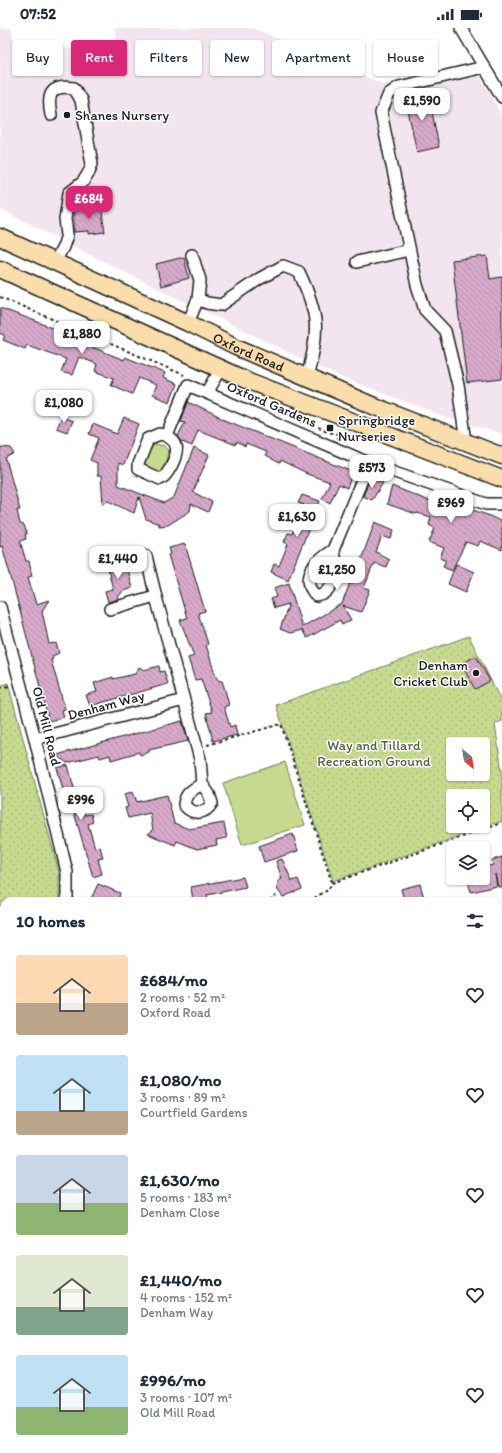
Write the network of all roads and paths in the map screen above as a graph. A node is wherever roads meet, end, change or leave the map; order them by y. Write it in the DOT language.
graph roads {
  1 [pos="461,28"];
  2 [pos="484,67"];
  3 [pos="502,97"];
  4 [pos="51,115"];
  5 [pos="0,237"];
  6 [pos="409,250"];
  7 [pos="192,255"];
  8 [pos="55,262"];
  9 [pos="357,262"];
  10 [pos="0,268"];
  11 [pos="0,297"];
  12 [pos="198,299"];
  13 [pos="188,323"];
  14 [pos="221,369"];
  15 [pos="307,378"];
  16 [pos="188,385"];
  17 [pos="207,393"];
  18 [pos="270,404"];
  19 [pos="167,436"];
  20 [pos="466,442"];
  21 [pos="336,448"];
  22 [pos="502,456"];
  23 [pos="370,463"];
  24 [pos="502,479"];
  25 [pos="502,504"];
  26 [pos="333,550"];
  27 [pos="146,556"];
  28 [pos="156,598"];
  29 [pos="0,607"];
  30 [pos="110,609"];
  31 [pos="184,700"];
  32 [pos="35,739"];
  33 [pos="199,753"];
  34 [pos="202,784"];
  35 [pos="502,823"];
  36 [pos="332,883"];
  37 [pos="278,894"];
  38 [pos="67,897"];
  39 [pos="274,897"];
  40 [pos="316,897"];
  1 -- 2 [label="street"];
  2 -- 3 [label="street"];
  2 -- 6 [label="street"];
  4 -- 8 [label="street"];
  5 -- 8 [label="highway, Oxford Road"];
  6 -- 9 [label="street"];
  6 -- 20 [label="street"];
  7 -- 12 [label="street"];
  8 -- 13 [label="highway, Oxford Road"];
  10 -- 14 [label="highway, Oxford Road"];
  11 -- 16 [label="path"];
  12 -- 13 [label="street"];
  12 -- 15 [label="street"];
  13 -- 15 [label="highway, Oxford Road"];
  14 -- 17 [label="street"];
  14 -- 24 [label="highway, Oxford Road"];
  15 -- 20 [label="highway, Oxford Road"];
  16 -- 17 [label="street, Oxford Gardens"];
  16 -- 19 [label="street"];
  17 -- 21 [label="street, Oxford Gardens"];
  18 -- 21 [label="path"];
  20 -- 22 [label="highway, Oxford Road"];
  21 -- 23 [label="street, Oxford Gardens"];
  23 -- 25 [label="street, Oxford Gardens"];
  23 -- 26 [label="street"];
  27 -- 28 [label="street"];
  28 -- 30 [label="street"];
  28 -- 31 [label="street"];
  29 -- 32 [label="street, Old Mill Road"];
  31 -- 32 [label="street, Denham Way"];
  31 -- 33 [label="street"];
  32 -- 38 [label="street, Old Mill Road"];
  33 -- 34 [label="street"];
  33 -- 36 [label="path"];
  35 -- 36 [label="path"];
  36 -- 40 [label="path"];
  37 -- 39 [label="path"];
}
